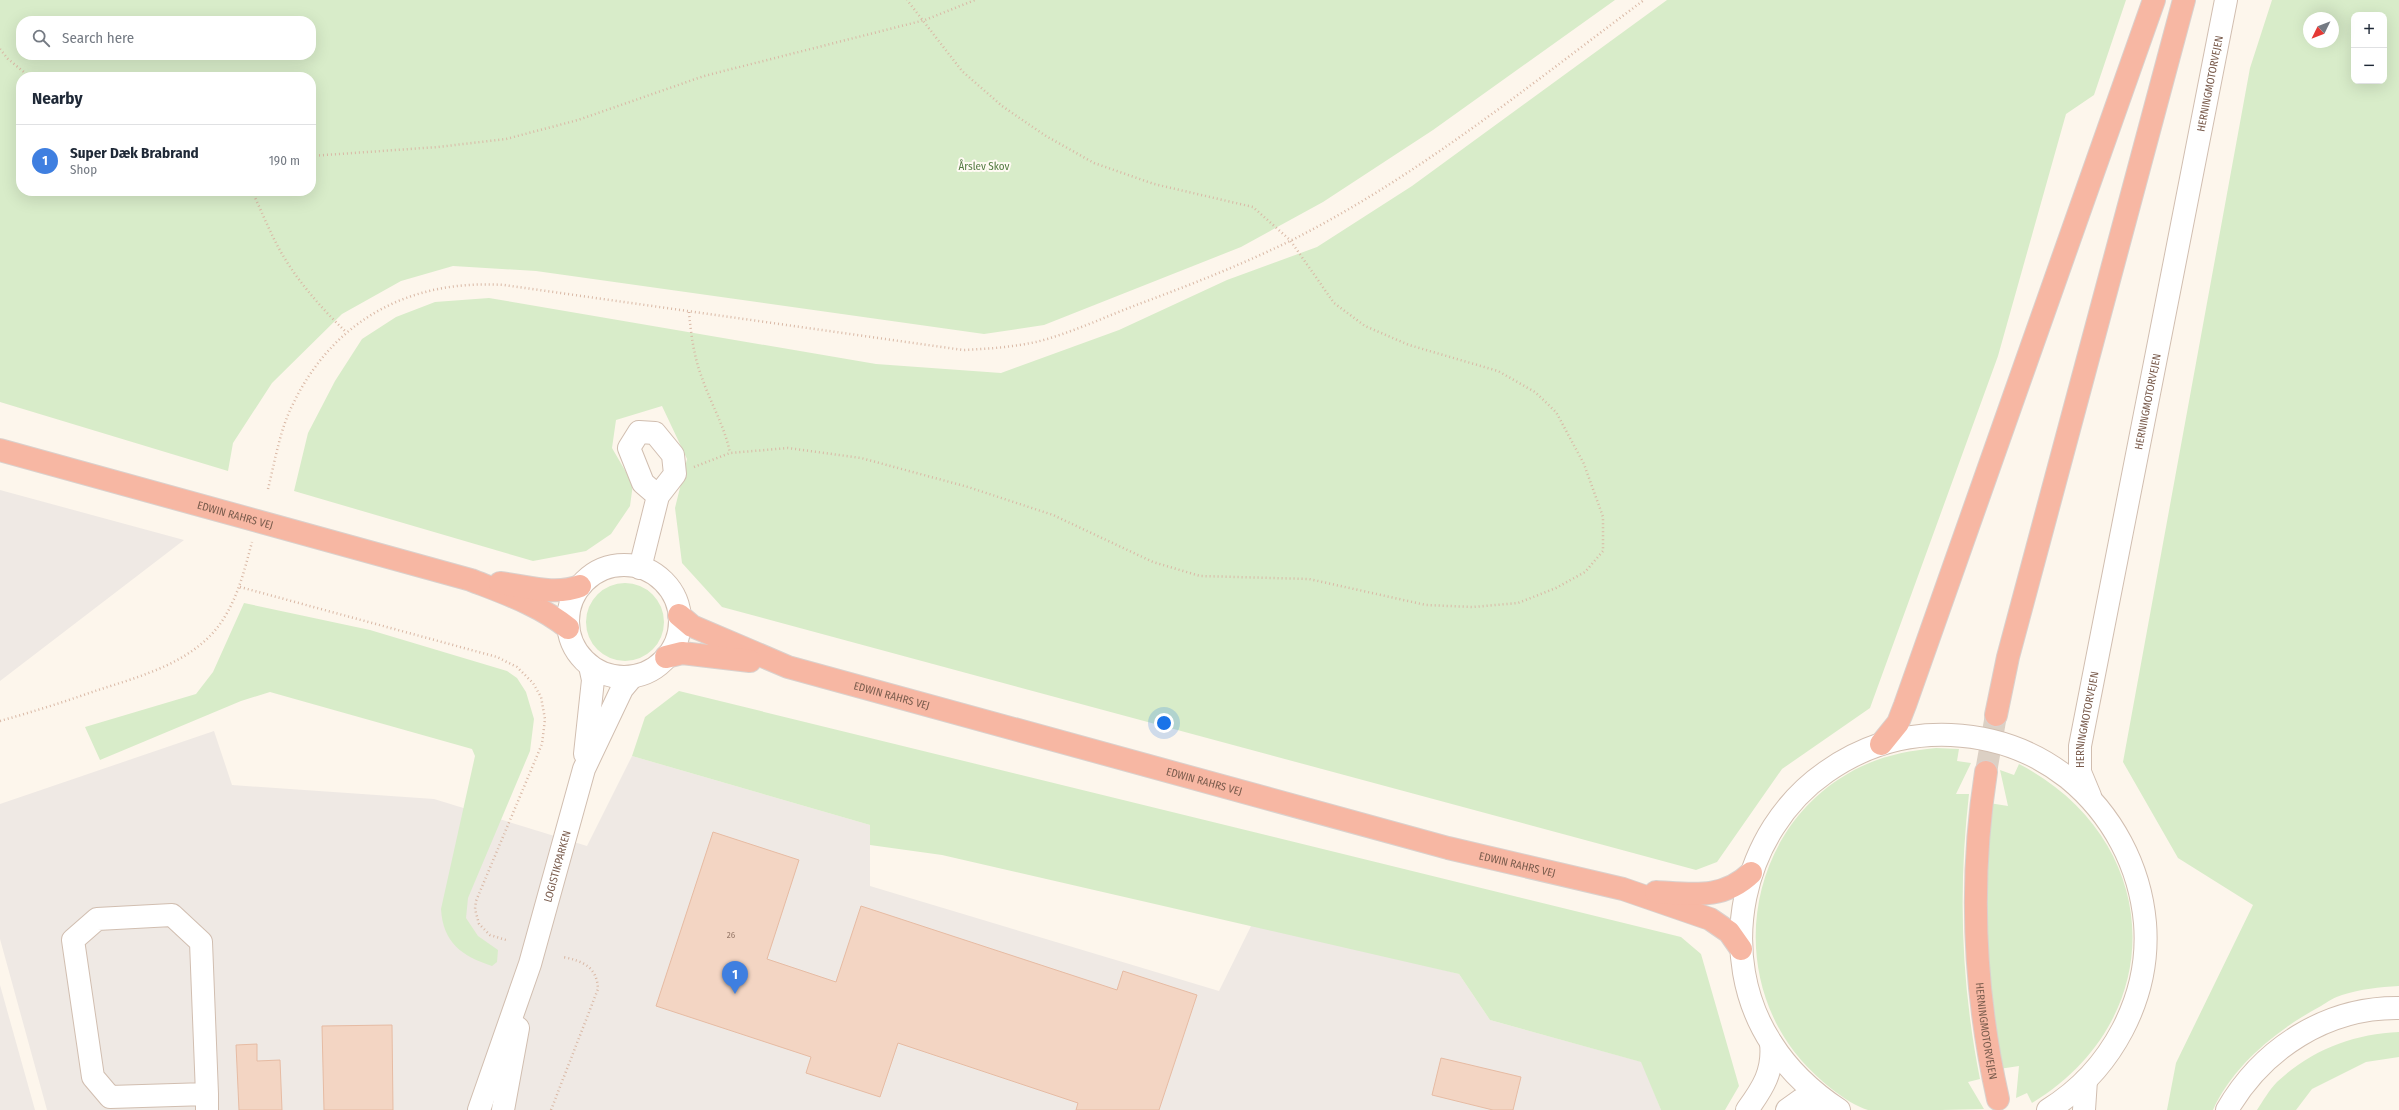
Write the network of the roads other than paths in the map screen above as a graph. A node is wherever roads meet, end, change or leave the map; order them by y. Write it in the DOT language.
graph roads {
  1 [pos="2154,0"];
  2 [pos="2184,0"];
  3 [pos="2226,0"];
  4 [pos="0,450"];
  5 [pos="658,496"];
  6 [pos="640,568"];
  7 [pos="471,580"];
  8 [pos="580,586"];
  9 [pos="679,615"];
  10 [pos="568,628"];
  11 [pos="666,658"];
  12 [pos="590,666"];
  13 [pos="788,667"];
  14 [pos="632,677"];
  15 [pos="1996,715"];
  16 [pos="1881,744"];
  17 [pos="584,770"];
  18 [pos="1986,772"];
  19 [pos="2093,801"];
  20 [pos="1751,873"];
  21 [pos="1623,889"];
  22 [pos="1741,949"];
  23 [pos="530,964"];
  24 [pos="2399,1008"];
  25 [pos="1771,1043"];
  26 [pos="2086,1080"];
  27 [pos="1998,1099"];
  28 [pos="207,1102"];
  29 [pos="1831,1105"];
  30 [pos="478,1110"];
  31 [pos="503,1110"];
  32 [pos="1747,1110"];
  33 [pos="1787,1110"];
  34 [pos="2048,1110"];
  35 [pos="2084,1110"];
  36 [pos="2227,1110"];
  1 -- 16 [label="highway"];
  2 -- 15 [label="highway"];
  3 -- 19 [label="street, HERNINGMOTORVEJEN"];
  4 -- 7 [label="highway, EDWIN RAHRS VEJ"];
  5 -- 5 [label="street"];
  5 -- 6 [label="street"];
  6 -- 8 [label="street"];
  6 -- 9 [label="street"];
  7 -- 8 [label="highway"];
  7 -- 10 [label="highway"];
  8 -- 10 [label="street"];
  9 -- 11 [label="street"];
  9 -- 13 [label="highway"];
  10 -- 12 [label="street"];
  11 -- 13 [label="highway"];
  11 -- 14 [label="street"];
  12 -- 14 [label="street"];
  12 -- 17 [label="street, LOGISTIKPARKEN"];
  13 -- 21 [label="highway, EDWIN RAHRS VEJ"];
  14 -- 17 [label="street, LOGISTIKPARKEN"];
  16 -- 19 [label="street"];
  16 -- 20 [label="street"];
  17 -- 23 [label="street, LOGISTIKPARKEN"];
  18 -- 27 [label="highway, HERNINGMOTORVEJEN"];
  19 -- 26 [label="street"];
  20 -- 21 [label="highway"];
  20 -- 22 [label="street"];
  21 -- 22 [label="highway"];
  22 -- 25 [label="street"];
  23 -- 30 [label="street, LOGISTIKPARKEN"];
  23 -- 31 [label="street, LOGISTIKPARKEN"];
  24 -- 36 [label="street"];
  25 -- 29 [label="street"];
  25 -- 32 [label="street"];
  26 -- 34 [label="street"];
  26 -- 35 [label="street"];
  28 -- 28 [label="street"];
  29 -- 33 [label="street"];
}
